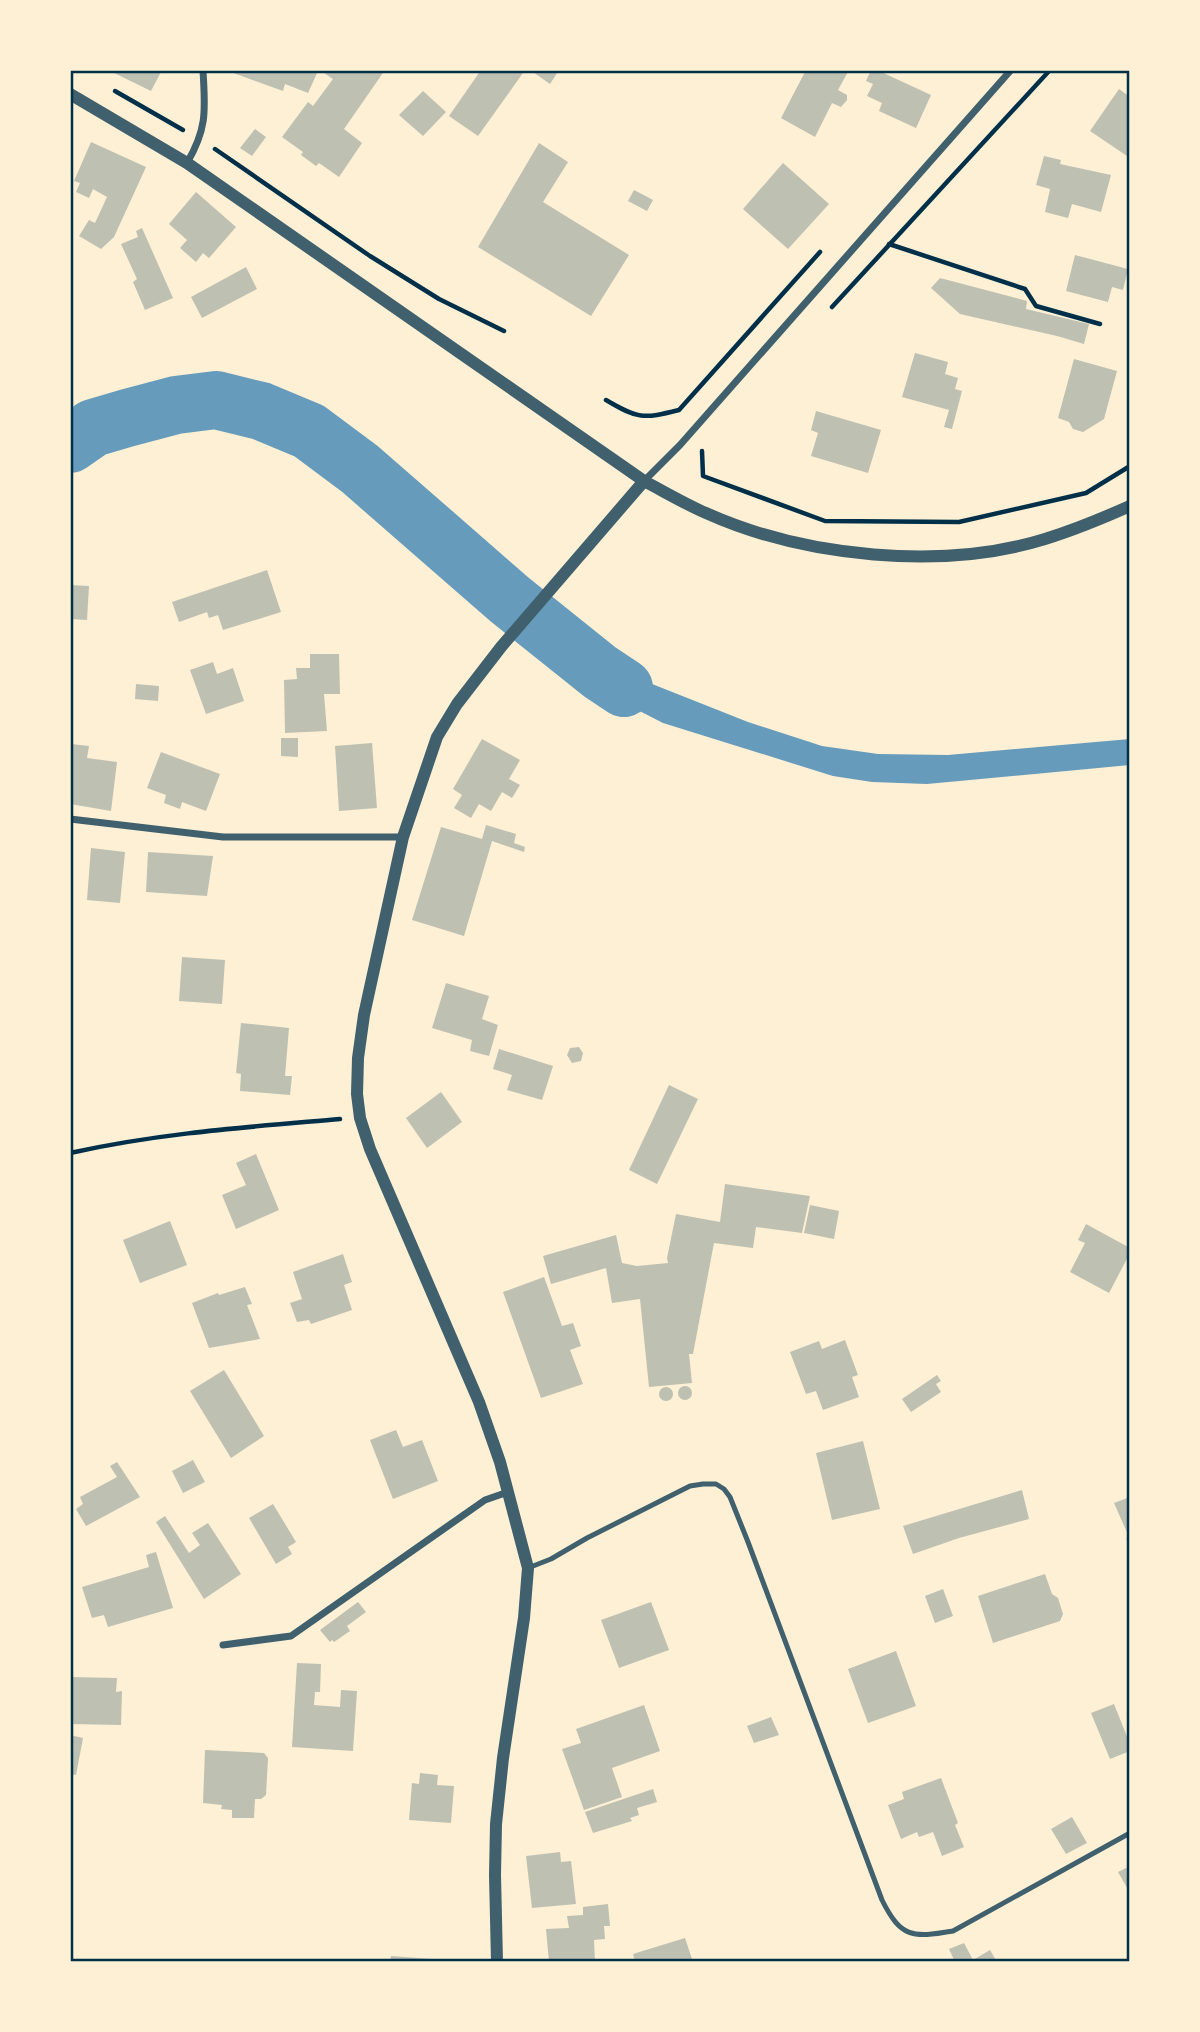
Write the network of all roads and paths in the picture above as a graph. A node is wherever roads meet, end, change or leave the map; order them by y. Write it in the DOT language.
graph roads {
  1 [pos="202,70"];
  2 [pos="1011,70"];
  3 [pos="1050,70"];
  4 [pos="108,87"];
  5 [pos="70,94"];
  6 [pos="201,140"];
  7 [pos="187,163"];
  8 [pos="863,236"];
  9 [pos="890,244"];
  10 [pos="825,247"];
  11 [pos="824,316"];
  12 [pos="1100,324"];
  13 [pos="504,331"];
  14 [pos="606,400"];
  15 [pos="710,441"];
  16 [pos="1130,466"];
  17 [pos="644,481"];
  18 [pos="1130,506"];
  19 [pos="70,819"];
  20 [pos="403,837"];
  21 [pos="337,1110"];
  22 [pos="359,1118"];
  23 [pos="339,1119"];
  24 [pos="70,1153"];
  25 [pos="508,1492"];
  26 [pos="528,1569"];
  27 [pos="223,1645"];
  28 [pos="1130,1833"];
  29 [pos="497,1962"];
  1 -- 6 [label="street"];
  2 -- 8 [label="street"];
  3 -- 9 [label="path"];
  4 -- 6 [label="path"];
  5 -- 7 [label="street"];
  6 -- 7 [label="street"];
  6 -- 13 [label="path"];
  7 -- 17 [label="street"];
  8 -- 9 [label="path"];
  8 -- 17 [label="street"];
  9 -- 11 [label="path"];
  9 -- 12 [label="path"];
  10 -- 14 [label="path"];
  15 -- 16 [label="path"];
  17 -- 18 [label="street"];
  17 -- 20 [label="street"];
  19 -- 20 [label="street"];
  20 -- 22 [label="street"];
  21 -- 23 [label="path"];
  22 -- 23 [label="path"];
  22 -- 25 [label="street"];
  23 -- 24 [label="path"];
  25 -- 26 [label="street"];
  25 -- 27 [label="street"];
  26 -- 28 [label="lane"];
  26 -- 29 [label="street"];
}
